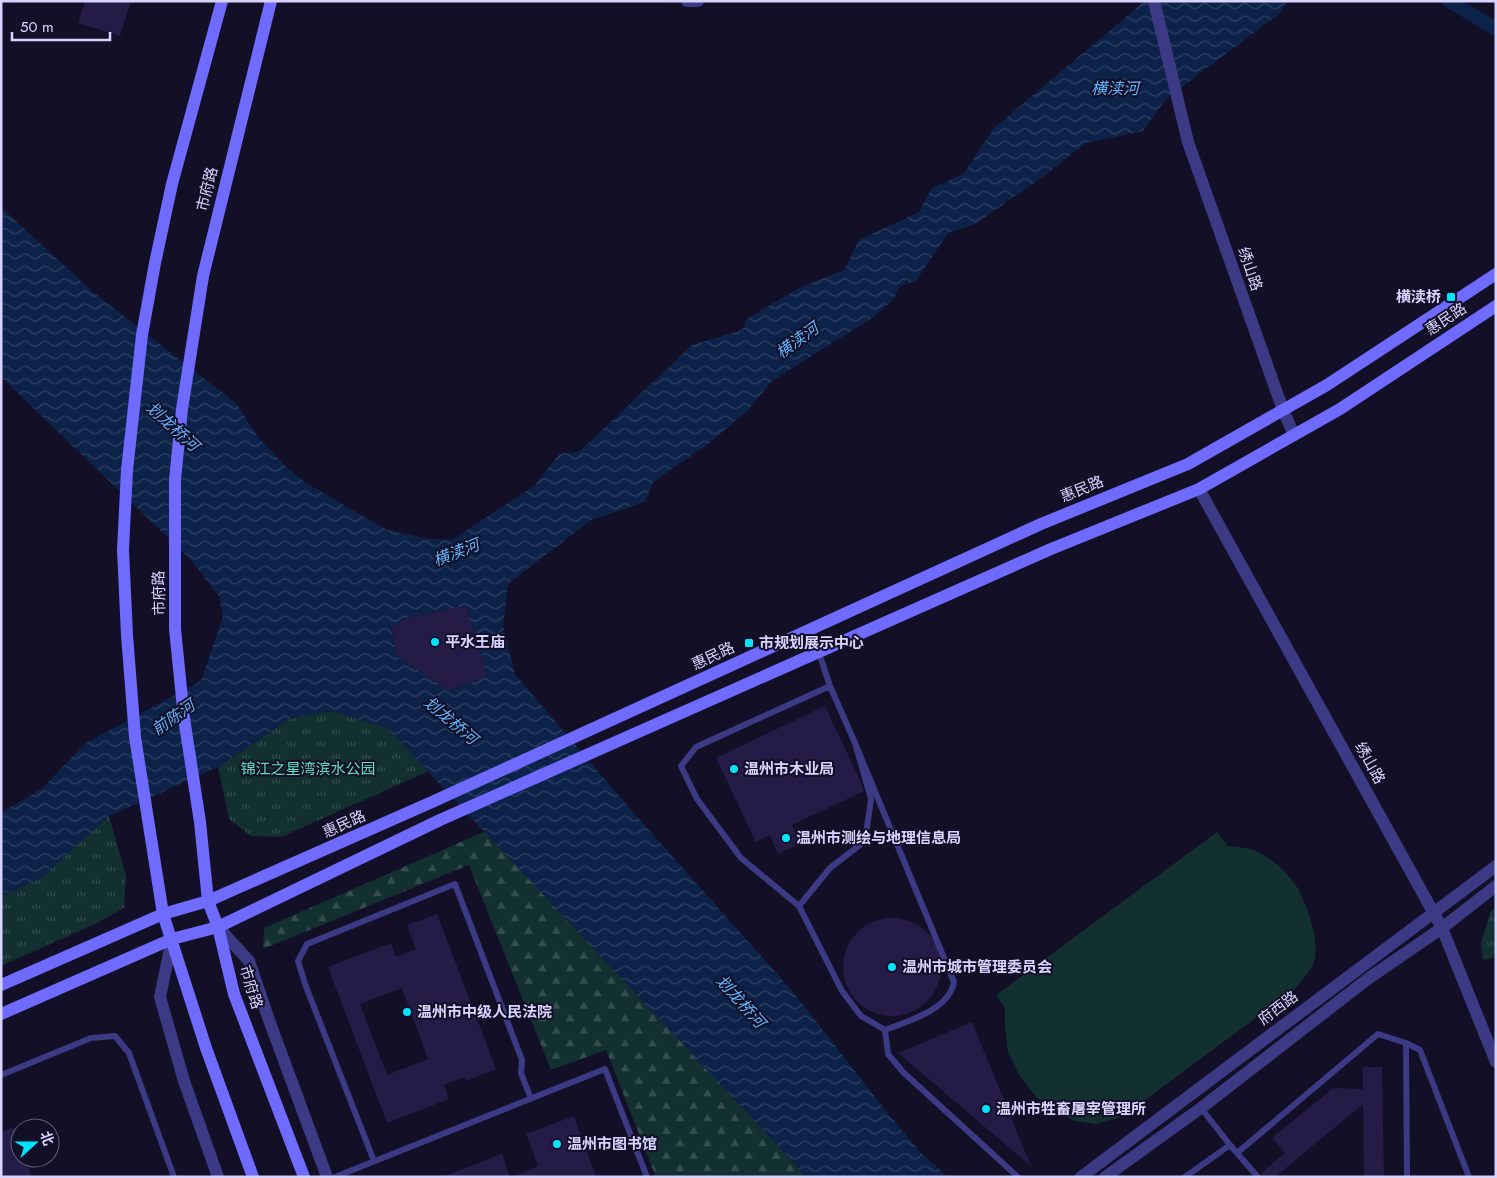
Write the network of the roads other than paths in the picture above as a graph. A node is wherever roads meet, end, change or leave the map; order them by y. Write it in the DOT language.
graph roads {
  1 [pos="222,1"];
  2 [pos="272,1"];
  3 [pos="687,1"];
  4 [pos="698,1"];
  5 [pos="1154,1"];
  6 [pos="1496,274"];
  7 [pos="1496,306"];
  8 [pos="1283,410"];
  9 [pos="1294,435"];
  10 [pos="1199,489"];
  11 [pos="811,629"];
  12 [pos="819,652"];
  13 [pos="830,686"];
  14 [pos="855,743"];
  15 [pos="1496,866"];
  16 [pos="1496,886"];
  17 [pos="208,901"];
  18 [pos="799,906"];
  19 [pos="1434,912"];
  20 [pos="163,914"];
  21 [pos="218,927"];
  22 [pos="1442,928"];
  23 [pos="172,939"];
  24 [pos="1,985"];
  25 [pos="1,1014"];
  26 [pos="885,1030"];
  27 [pos="1406,1042"];
  28 [pos="1496,1062"];
  29 [pos="1,1075"];
  30 [pos="530,1099"];
  31 [pos="1201,1108"];
  32 [pos="1230,1145"];
  33 [pos="1236,1153"];
  34 [pos="374,1161"];
  35 [pos="1257,1176"];
  36 [pos="174,1177"];
  37 [pos="218,1177"];
  38 [pos="252,1177"];
  39 [pos="304,1177"];
  40 [pos="327,1177"];
  41 [pos="335,1177"];
  42 [pos="647,1177"];
  43 [pos="1018,1177"];
  44 [pos="1081,1177"];
  45 [pos="1105,1177"];
  46 [pos="1185,1177"];
  47 [pos="1407,1177"];
  48 [pos="1469,1177"];
  1 -- 20 [label="main road"];
  2 -- 17 [label="main road, 市府路"];
  3 -- 4 [label="street"];
  5 -- 8 [label="street, 绣山路"];
  6 -- 8 [label="main road, 惠民路"];
  7 -- 9 [label="main road, 惠民路"];
  8 -- 9 [label="street, 绣山路"];
  8 -- 11 [label="main road, 惠民路"];
  9 -- 10 [label="main road, 惠民路"];
  10 -- 12 [label="main road, 惠民路"];
  10 -- 19 [label="street, 绣山路"];
  11 -- 12 [label="lane"];
  11 -- 17 [label="main road, 惠民路"];
  12 -- 13 [label="lane"];
  12 -- 21 [label="main road, 惠民路"];
  13 -- 14 [label="lane"];
  13 -- 18 [label="lane"];
  14 -- 18 [label="lane"];
  14 -- 26 [label="lane"];
  15 -- 19 [label="street, 府西路"];
  16 -- 22 [label="street"];
  17 -- 20 [label="main road, 惠民路"];
  17 -- 21 [label="main road, 市府路"];
  18 -- 26 [label="lane"];
  19 -- 22 [label="street, 绣山路"];
  19 -- 44 [label="street, 府西路"];
  20 -- 23 [label="main road"];
  20 -- 24 [label="main road, 惠民路"];
  21 -- 23 [label="main road, 惠民路"];
  21 -- 39 [label="main road, 市府路"];
  21 -- 40 [label="street"];
  22 -- 28 [label="street, 绣山路"];
  22 -- 31 [label="street"];
  23 -- 25 [label="main road, 惠民路"];
  23 -- 37 [label="street"];
  23 -- 38 [label="main road"];
  26 -- 43 [label="lane"];
  27 -- 33 [label="lane"];
  27 -- 47 [label="lane"];
  27 -- 48 [label="lane"];
  29 -- 36 [label="lane"];
  30 -- 34 [label="lane"];
  30 -- 34 [label="lane"];
  30 -- 42 [label="lane"];
  31 -- 32 [label="lane"];
  31 -- 45 [label="street"];
  32 -- 33 [label="lane"];
  32 -- 46 [label="lane"];
  33 -- 35 [label="lane"];
  34 -- 41 [label="lane"];
}
